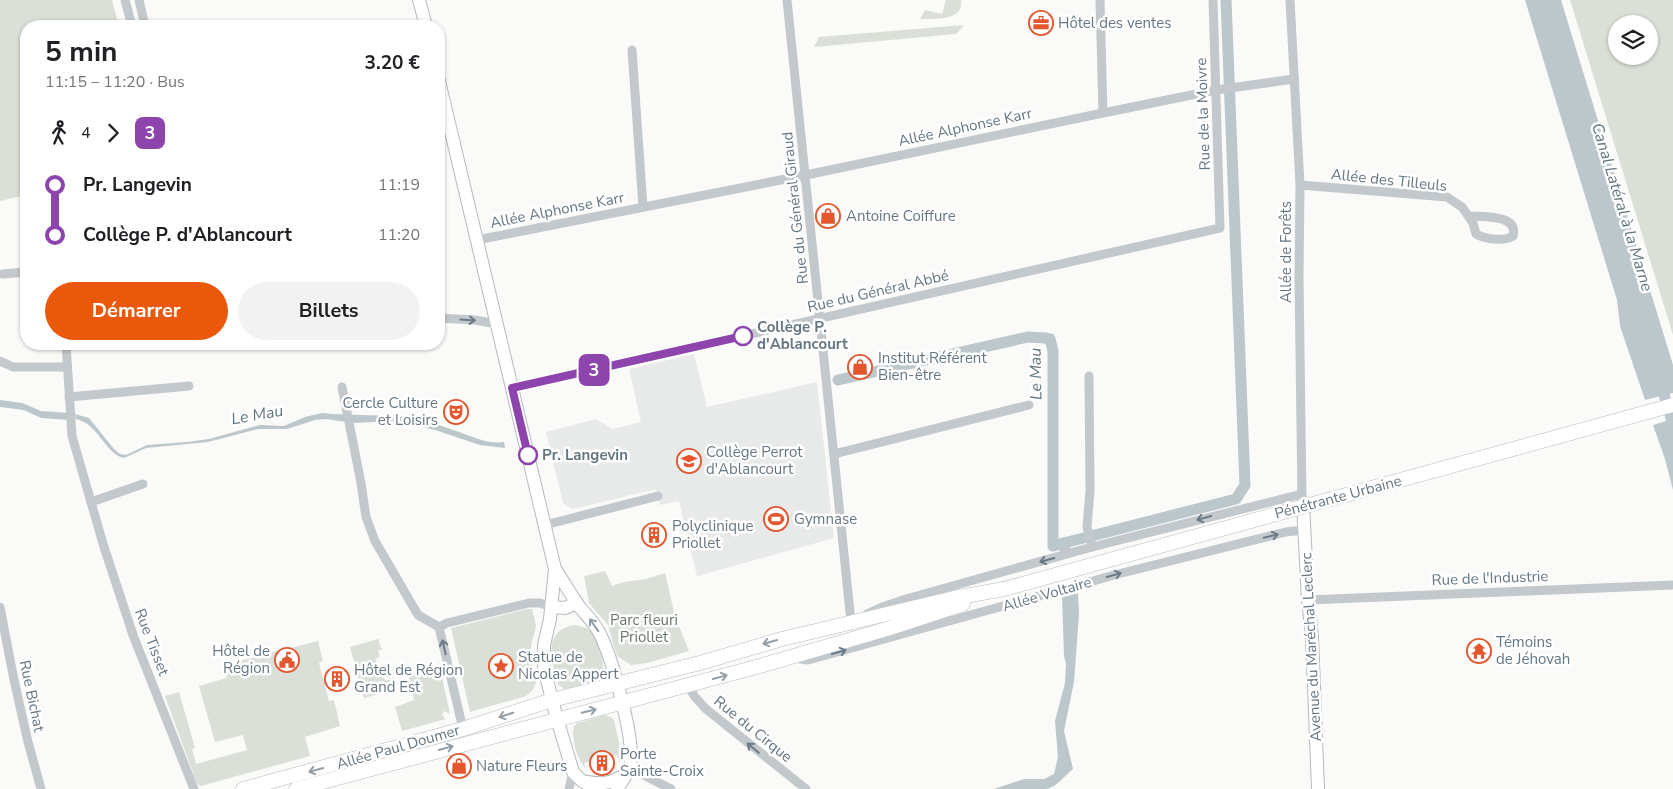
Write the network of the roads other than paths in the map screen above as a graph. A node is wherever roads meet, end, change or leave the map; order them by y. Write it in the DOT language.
graph roads {
  1 [pos="126,0"];
  2 [pos="139,0"];
  3 [pos="420,0"];
  4 [pos="787,0"];
  5 [pos="1100,0"];
  6 [pos="1213,0"];
  7 [pos="1290,0"];
  8 [pos="131,20"];
  9 [pos="144,20"];
  10 [pos="425,20"];
  11 [pos="632,50"];
  12 [pos="1294,79"];
  13 [pos="1217,90"];
  14 [pos="1104,112"];
  15 [pos="445,129"];
  16 [pos="806,175"];
  17 [pos="1300,185"];
  18 [pos="643,207"];
  19 [pos="1469,216"];
  20 [pos="1220,228"];
  21 [pos="477,240"];
  22 [pos="20,273"];
  23 [pos="3,274"];
  24 [pos="445,318"];
  25 [pos="820,318"];
  26 [pos="497,324"];
  27 [pos="67,350"];
  28 [pos="0,361"];
  29 [pos="68,367"];
  30 [pos="1089,376"];
  31 [pos="189,386"];
  32 [pos="342,387"];
  33 [pos="512,388"];
  34 [pos="69,397"];
  35 [pos="1028,405"];
  36 [pos="1673,405"];
  37 [pos="834,454"];
  38 [pos="143,484"];
  39 [pos="658,496"];
  40 [pos="1302,499"];
  41 [pos="91,502"];
  42 [pos="545,525"];
  43 [pos="1304,530"];
  44 [pos="1091,544"];
  45 [pos="555,569"];
  46 [pos="1673,585"];
  47 [pos="1004,589"];
  48 [pos="1308,600"];
  49 [pos="577,603"];
  50 [pos="552,607"];
  51 [pos="0,608"];
  52 [pos="851,622"];
  53 [pos="439,627"];
  54 [pos="792,657"];
  55 [pos="617,683"];
  56 [pos="688,686"];
  57 [pos="552,700"];
  58 [pos="622,703"];
  59 [pos="557,720"];
  60 [pos="463,729"];
  61 [pos="628,771"];
  62 [pos="578,776"];
  63 [pos="41,789"];
  64 [pos="194,789"];
  65 [pos="244,789"];
  66 [pos="297,789"];
  67 [pos="569,789"];
  68 [pos="596,789"];
  69 [pos="617,789"];
  70 [pos="671,789"];
  71 [pos="806,789"];
  72 [pos="1318,789"];
  1 -- 8 [label="street"];
  2 -- 9 [label="street"];
  3 -- 10 [label="main road"];
  4 -- 16 [label="street, Rue du Général Giraud"];
  5 -- 14 [label="street"];
  6 -- 13 [label="street, Rue de la Moivre"];
  7 -- 12 [label="street, Allée de Forêts"];
  11 -- 18 [label="street, Allée Alphonse Karr"];
  12 -- 13 [label="street, Allée Alphonse Karr"];
  12 -- 17 [label="street, Allée de Forêts"];
  13 -- 14 [label="street, Allée Alphonse Karr"];
  13 -- 20 [label="street, Rue de la Moivre"];
  14 -- 16 [label="street, Allée Alphonse Karr"];
  15 -- 21 [label="main road"];
  16 -- 18 [label="street, Allée Alphonse Karr"];
  16 -- 25 [label="street, Rue du Général Giraud"];
  17 -- 19 [label="street, Allée des Tilleuls"];
  17 -- 40 [label="street, Allée de Forêts"];
  18 -- 21 [label="street, Allée Alphonse Karr"];
  19 -- 19 [label="street, Allée des Tilleuls"];
  20 -- 25 [label="street, Rue du Général Abbé"];
  21 -- 26 [label="main road"];
  22 -- 23 [label="street"];
  24 -- 26 [label="street, one-way"];
  25 -- 33 [label="street, Rue du Général Abbé"];
  25 -- 37 [label="street, Rue du Général Giraud"];
  26 -- 33 [label="main road"];
  27 -- 29 [label="street, Rue Tisset"];
  28 -- 29 [label="street"];
  29 -- 34 [label="street, Rue Tisset"];
  30 -- 44 [label="street"];
  31 -- 34 [label="street"];
  32 -- 53 [label="street"];
  33 -- 42 [label="main road"];
  34 -- 41 [label="street, Rue Tisset"];
  35 -- 37 [label="street"];
  36 -- 47 [label="main road, Pénétrante Urbaine, bridge"];
  37 -- 52 [label="street, Rue du Général Giraud"];
  38 -- 41 [label="street"];
  39 -- 42 [label="street"];
  40 -- 43 [label="main road, Avenue du Maréchal Leclerc"];
  40 -- 44 [label="street, Allée Voltaire, one-way"];
  41 -- 64 [label="street, Rue Tisset"];
  42 -- 45 [label="main road"];
  43 -- 48 [label="main road, Avenue du Maréchal Leclerc"];
  54 -- 43 [label="street, Allée Voltaire, one-way"];
  44 -- 52 [label="street, Allée Voltaire, one-way"];
  45 -- 49 [label="main road"];
  45 -- 50 [label="main road"];
  46 -- 48 [label="street, Rue de l'Industrie"];
  47 -- 52 [label="main road, Allée Voltaire"];
  47 -- 54 [label="main road, Allée Voltaire"];
  48 -- 72 [label="main road, Avenue du Maréchal Leclerc"];
  49 -- 50 [label="main road"];
  55 -- 49 [label="main road, one-way"];
  50 -- 53 [label="street"];
  50 -- 57 [label="main road"];
  51 -- 63 [label="street, Rue Bichat"];
  52 -- 55 [label="main road, Allée Voltaire, one-way"];
  60 -- 53 [label="street, one-way"];
  56 -- 54 [label="main road, Allée Voltaire, one-way"];
  55 -- 57 [label="main road, Allée Paul Doumer"];
  55 -- 58 [label="main road"];
  56 -- 58 [label="main road, Allée Voltaire"];
  71 -- 56 [label="street, Rue du Cirque, one-way"];
  57 -- 59 [label="main road"];
  57 -- 60 [label="main road, Allée Paul Doumer, one-way"];
  59 -- 58 [label="main road, Allée Paul Doumer, one-way"];
  58 -- 61 [label="main road"];
  59 -- 62 [label="main road"];
  66 -- 59 [label="main road, Allée Paul Doumer, one-way"];
  60 -- 65 [label="main road, Allée Paul Doumer, one-way"];
  61 -- 62 [label="main road"];
  61 -- 69 [label="main road"];
  61 -- 70 [label="street"];
  62 -- 67 [label="street"];
  62 -- 68 [label="main road"];
}
